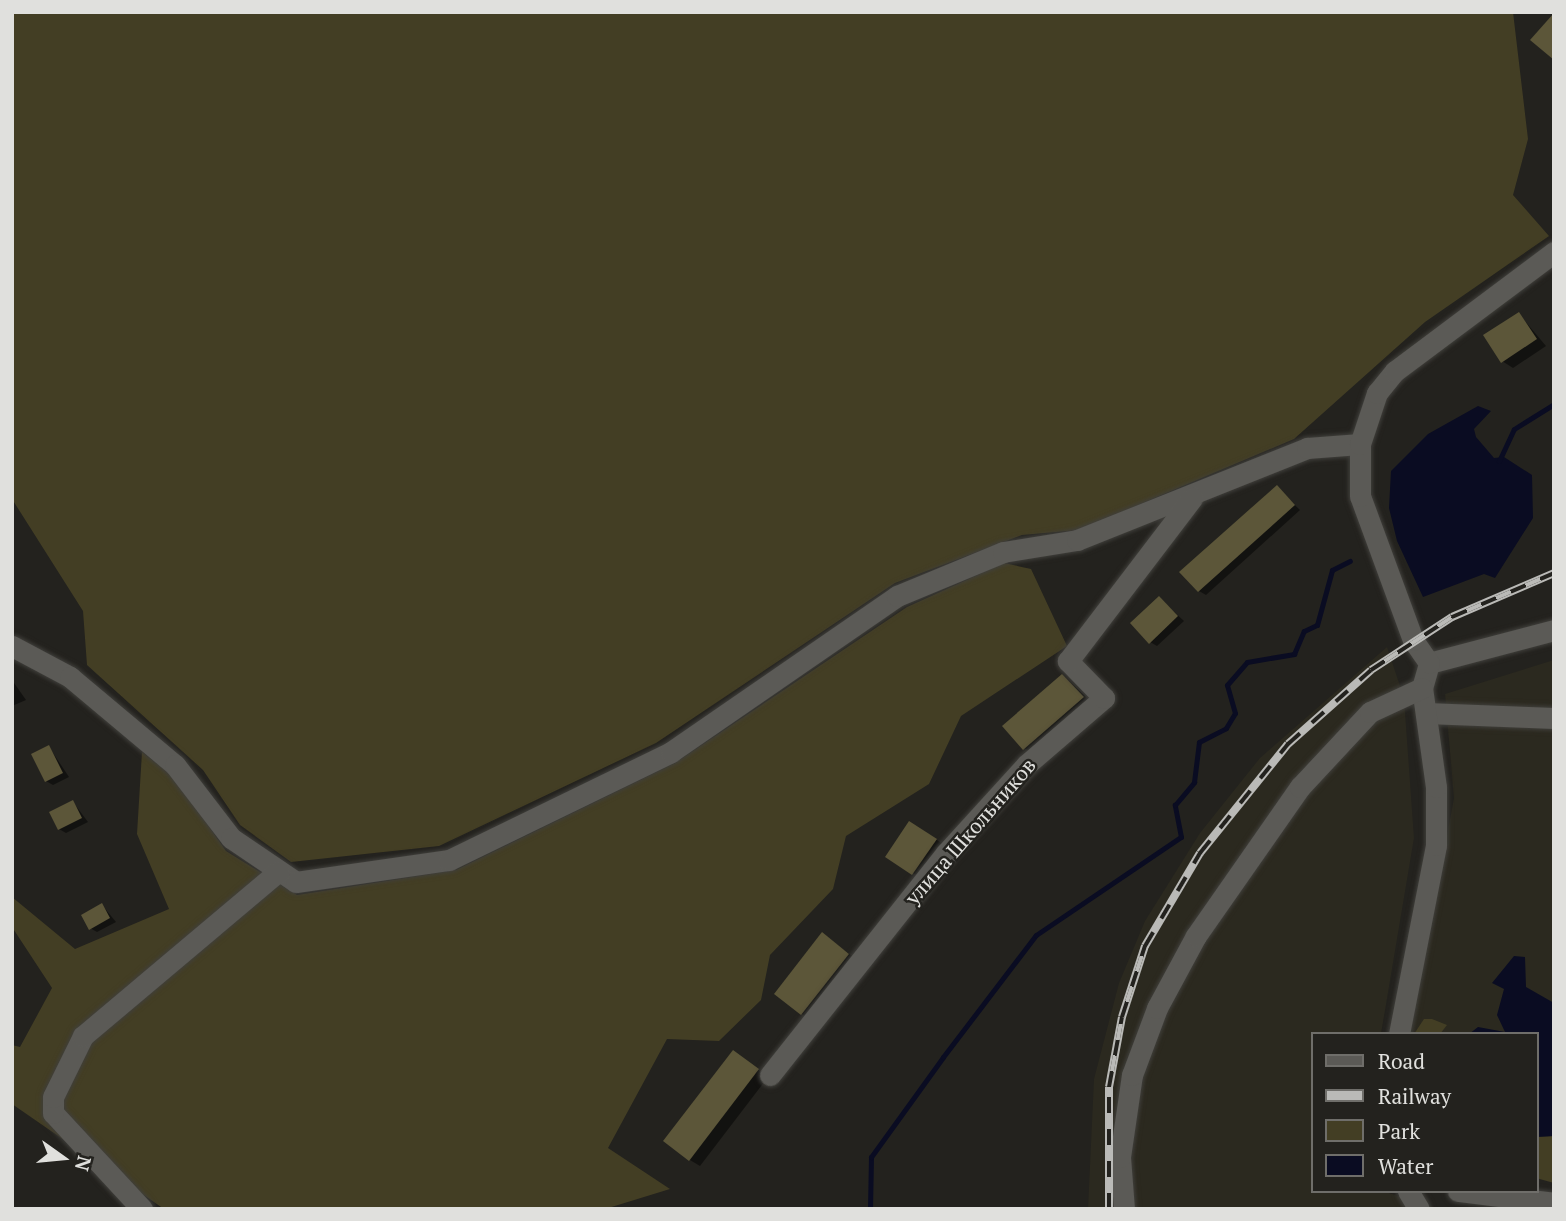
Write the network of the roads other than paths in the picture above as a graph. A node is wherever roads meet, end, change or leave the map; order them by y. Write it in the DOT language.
graph roads {
  1 [pos="1554,252"];
  2 [pos="1360,444"];
  3 [pos="1192,498"];
  4 [pos="1554,630"];
  5 [pos="12,646"];
  6 [pos="1429,663"];
  7 [pos="1422,688"];
  8 [pos="1426,713"];
  9 [pos="1554,718"];
  10 [pos="279,871"];
  11 [pos="1399,1032"];
  12 [pos="770,1076"];
  13 [pos="1409,1193"];
  14 [pos="1474,1193"];
  15 [pos="1554,1203"];
  16 [pos="142,1209"];
  17 [pos="1124,1209"];
  18 [pos="1419,1209"];
  1 -- 2 [label="street"];
  2 -- 3 [label="street, улица Школьников"];
  2 -- 6 [label="street"];
  3 -- 10 [label="street"];
  3 -- 12 [label="street, улица Школьников"];
  4 -- 6 [label="street"];
  5 -- 10 [label="street"];
  6 -- 7 [label="street"];
  7 -- 8 [label="street"];
  7 -- 17 [label="street"];
  8 -- 9 [label="street"];
  8 -- 11 [label="street"];
  10 -- 16 [label="street"];
  13 -- 18 [label="street"];
  14 -- 15 [label="street"];
}
